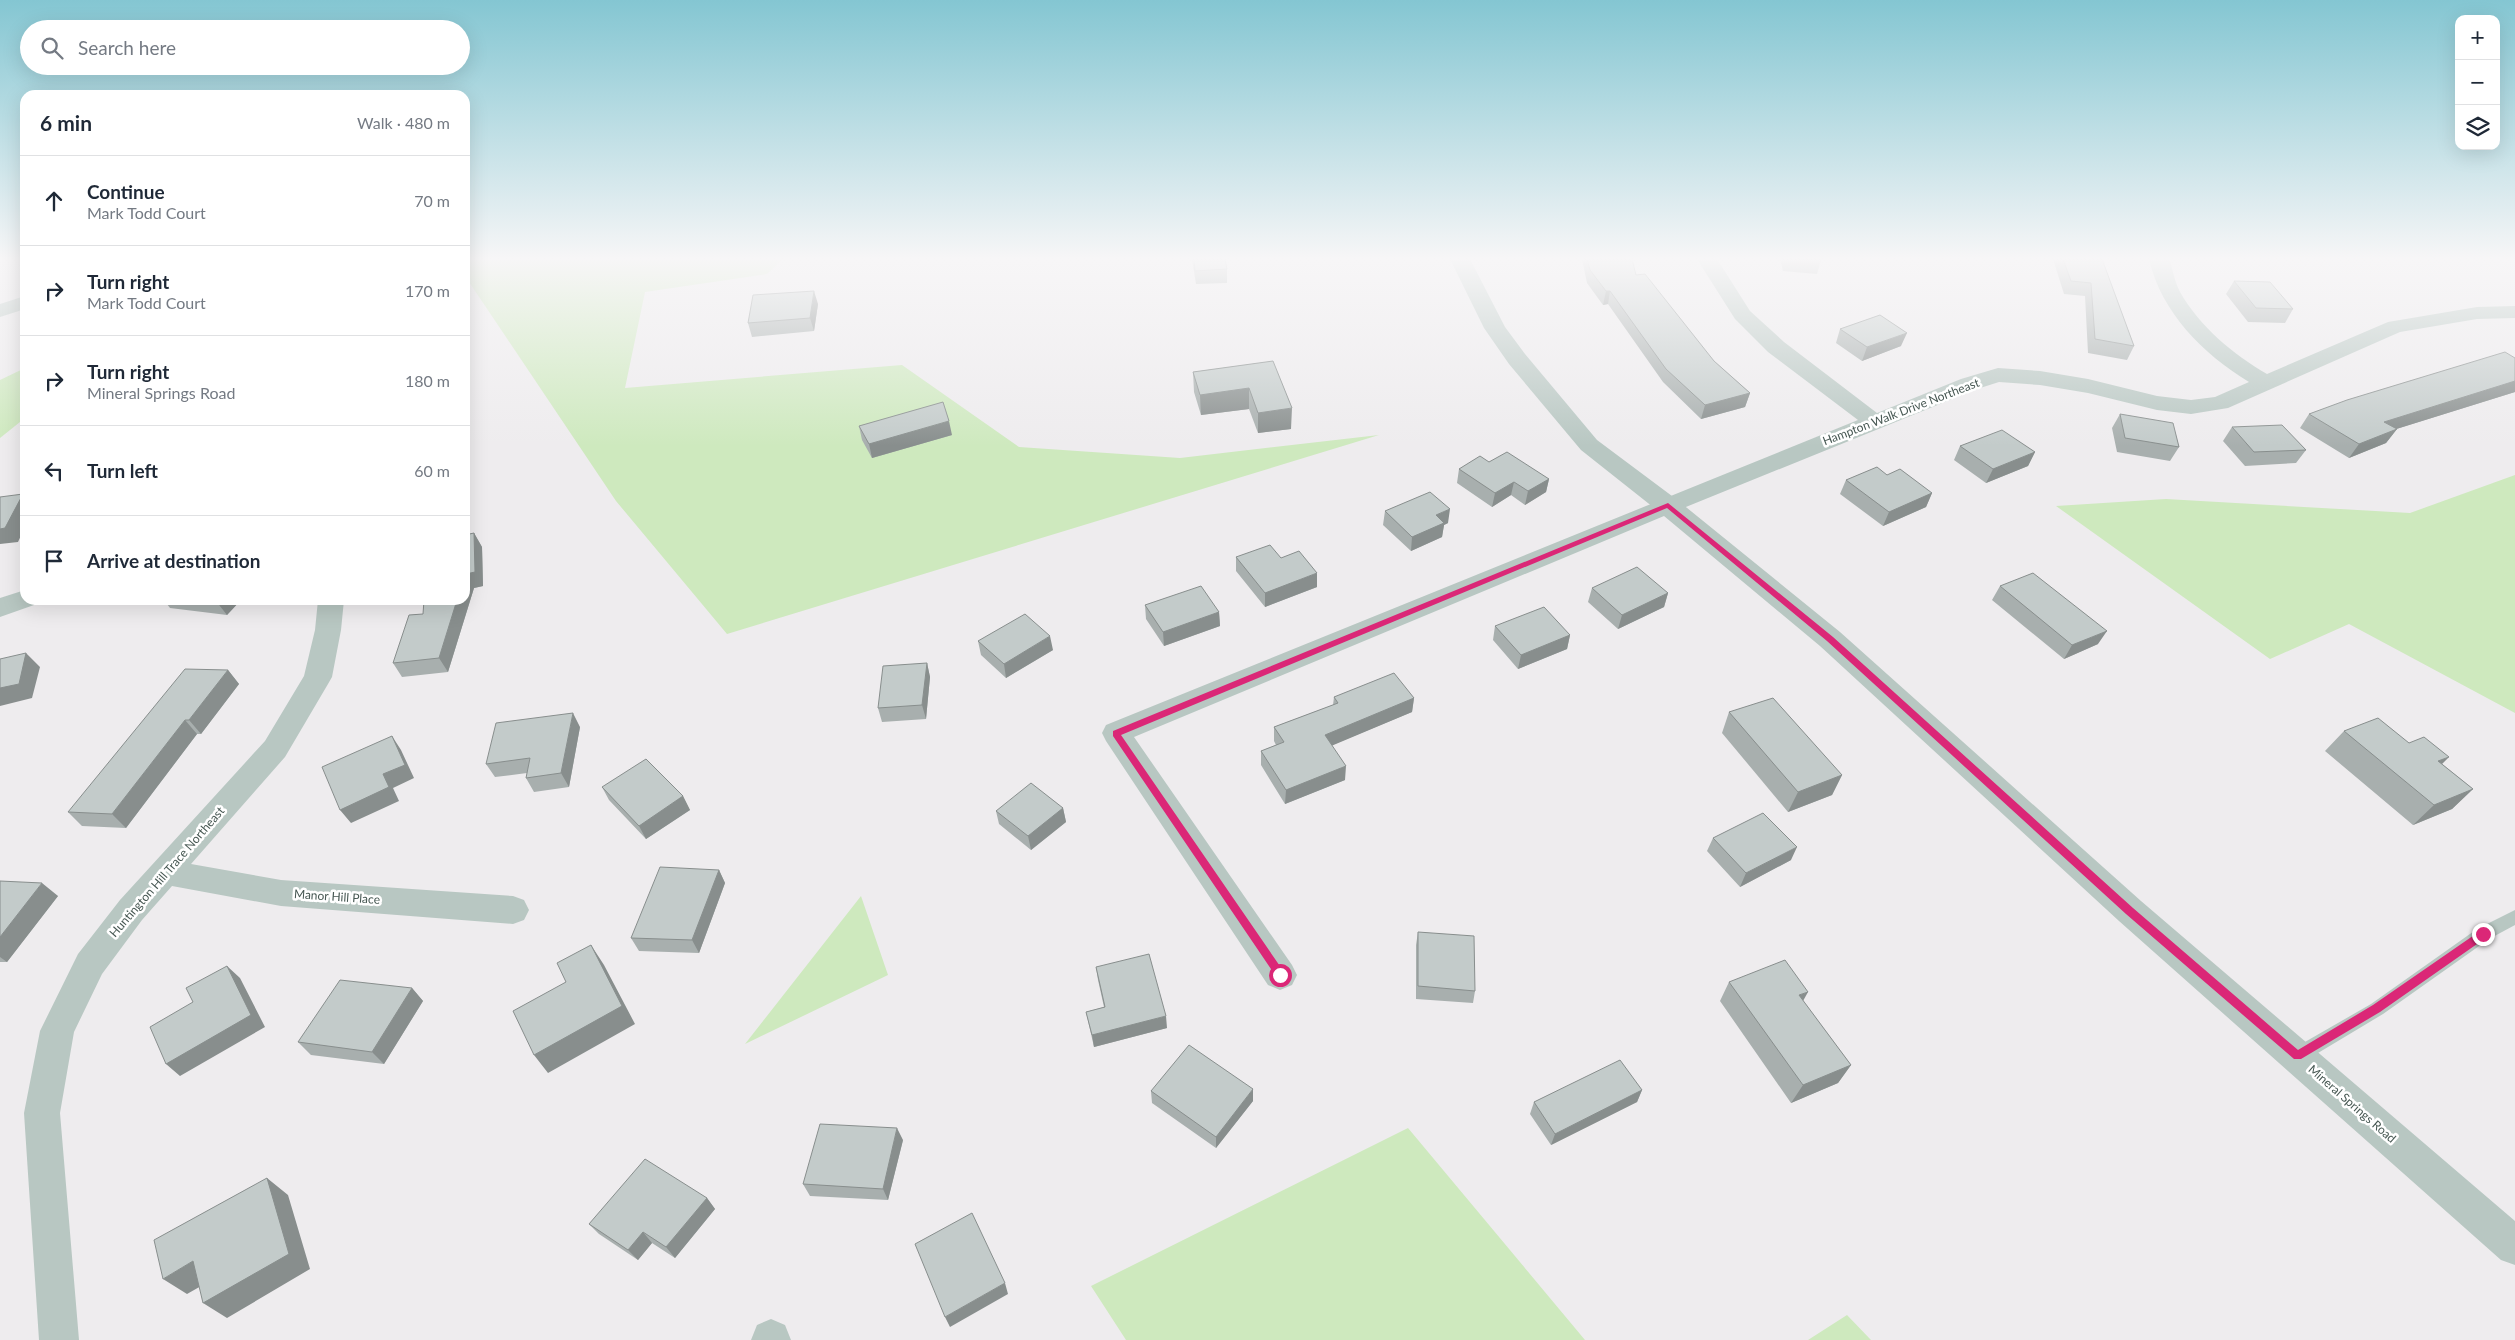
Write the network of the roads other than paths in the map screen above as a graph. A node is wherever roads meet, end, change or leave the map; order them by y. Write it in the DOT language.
graph roads {
  1 [pos="1492,322"];
  2 [pos="1749,322"];
  3 [pos="2191,322"];
  4 [pos="2423,322"];
  5 [pos="2266,384"];
  6 [pos="1874,422"];
  7 [pos="1668,505"];
  8 [pos="20,602"];
  9 [pos="330,605"];
  10 [pos="0,608"];
  11 [pos="164,872"];
  12 [pos="513,910"];
  13 [pos="2515,917"];
  14 [pos="1280,975"];
  15 [pos="2297,1056"];
  16 [pos="2515,1246"];
  17 [pos="59,1340"];
  1 -- 7 [label="street, Mineral Springs Road"];
  2 -- 6 [label="street"];
  3 -- 5 [label="street"];
  4 -- 5 [label="street, Hampton Walk Drive Northeast"];
  5 -- 6 [label="street, Hampton Walk Drive Northeast"];
  6 -- 7 [label="street, Hampton Walk Drive Northeast"];
  7 -- 14 [label="street, Hampton Walk Drive Northeast"];
  7 -- 15 [label="street, Mineral Springs Road"];
  8 -- 10 [label="street"];
  9 -- 11 [label="street, Huntington Hill Trace Northeast"];
  11 -- 12 [label="street, Manor Hill Place"];
  11 -- 17 [label="street, Huntington Hill Trace Northeast"];
  13 -- 15 [label="lane"];
  15 -- 16 [label="street, Mineral Springs Road"];
}
